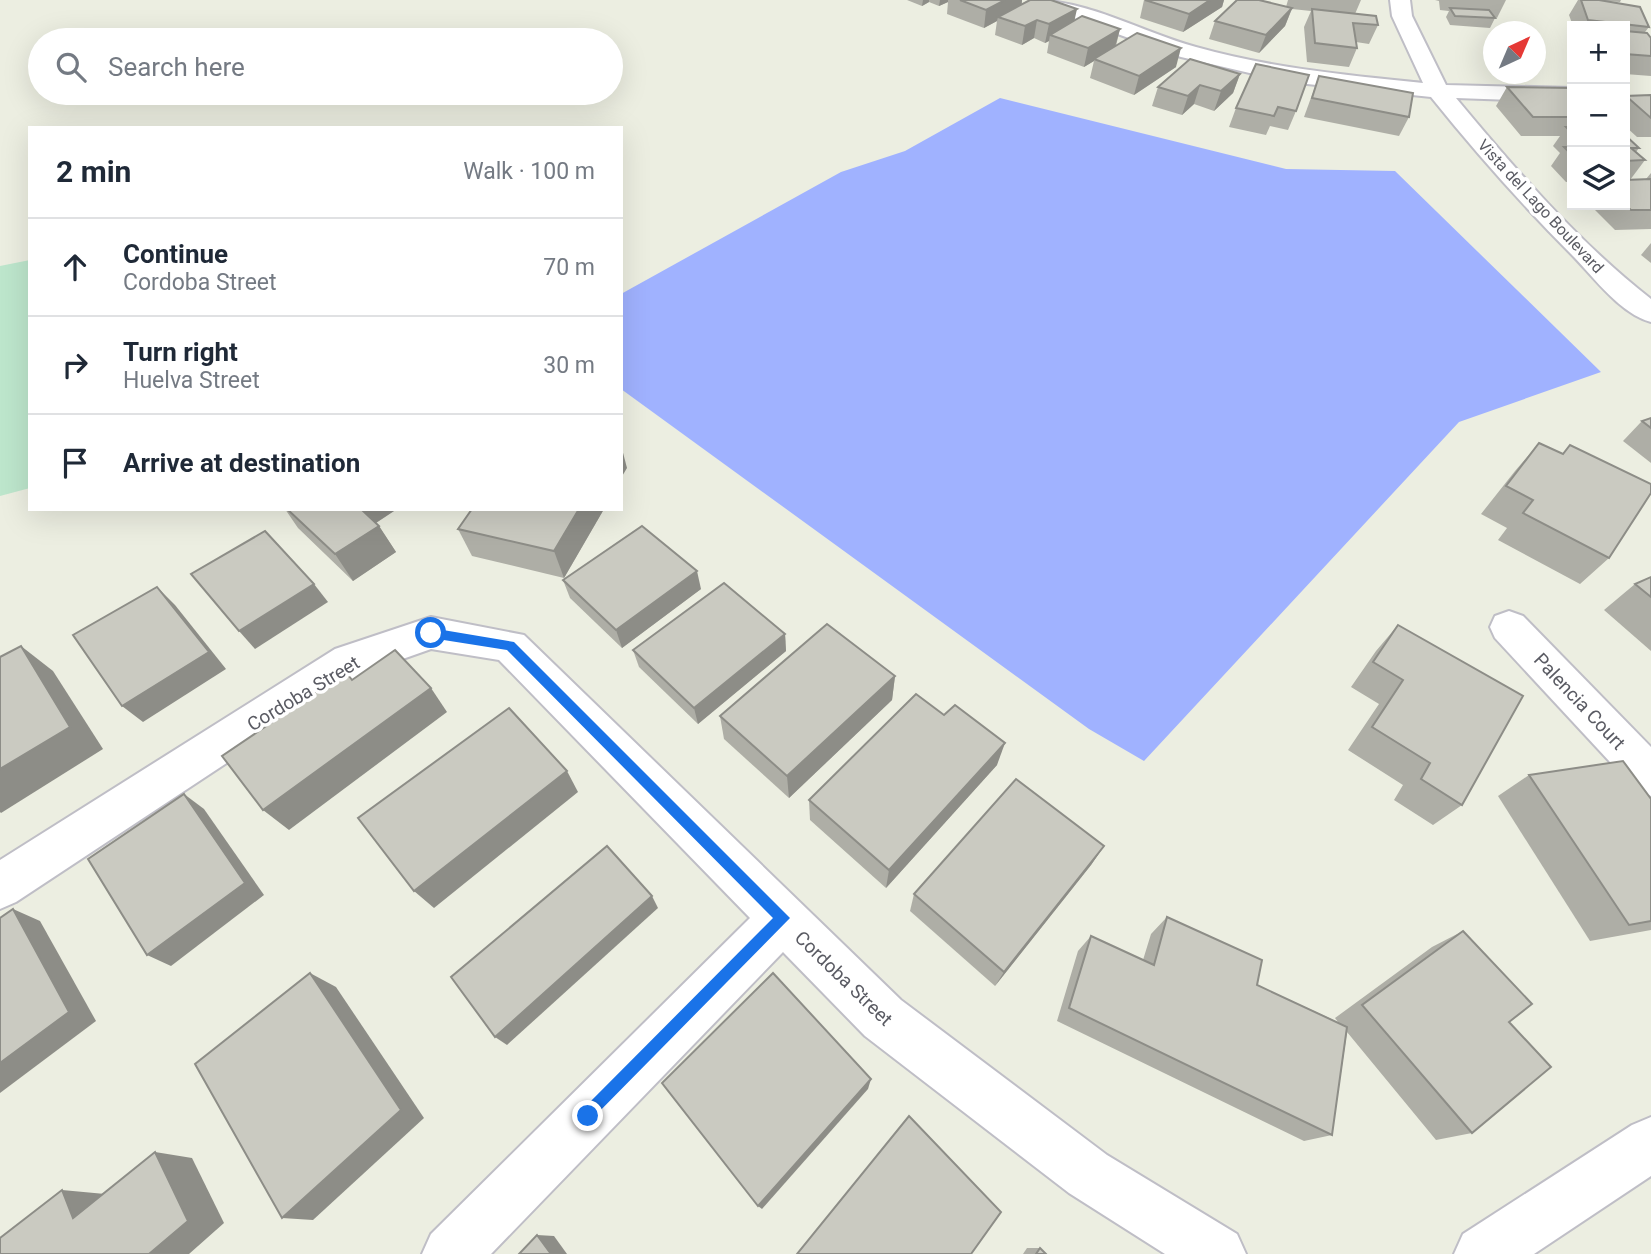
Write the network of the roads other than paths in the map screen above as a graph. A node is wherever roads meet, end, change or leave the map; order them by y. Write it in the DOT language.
graph roads {
  1 [pos="1042,0"];
  2 [pos="1400,0"];
  3 [pos="1438,91"];
  4 [pos="1567,95"];
  5 [pos="1651,313"];
  6 [pos="1509,626"];
  7 [pos="1651,776"];
  8 [pos="0,886"];
  9 [pos="783,918"];
  10 [pos="1651,1144"];
  11 [pos="451,1254"];
  12 [pos="1217,1254"];
  13 [pos="1483,1254"];
  1 -- 3 [label="street"];
  2 -- 3 [label="street, Vista del Lago Boulevard"];
  3 -- 4 [label="street"];
  3 -- 5 [label="street, Vista del Lago Boulevard"];
  6 -- 7 [label="street, Palencia Court"];
  8 -- 9 [label="street, Cordoba Street"];
  9 -- 11 [label="street"];
  9 -- 12 [label="street, Cordoba Street"];
  10 -- 13 [label="street"];
}
